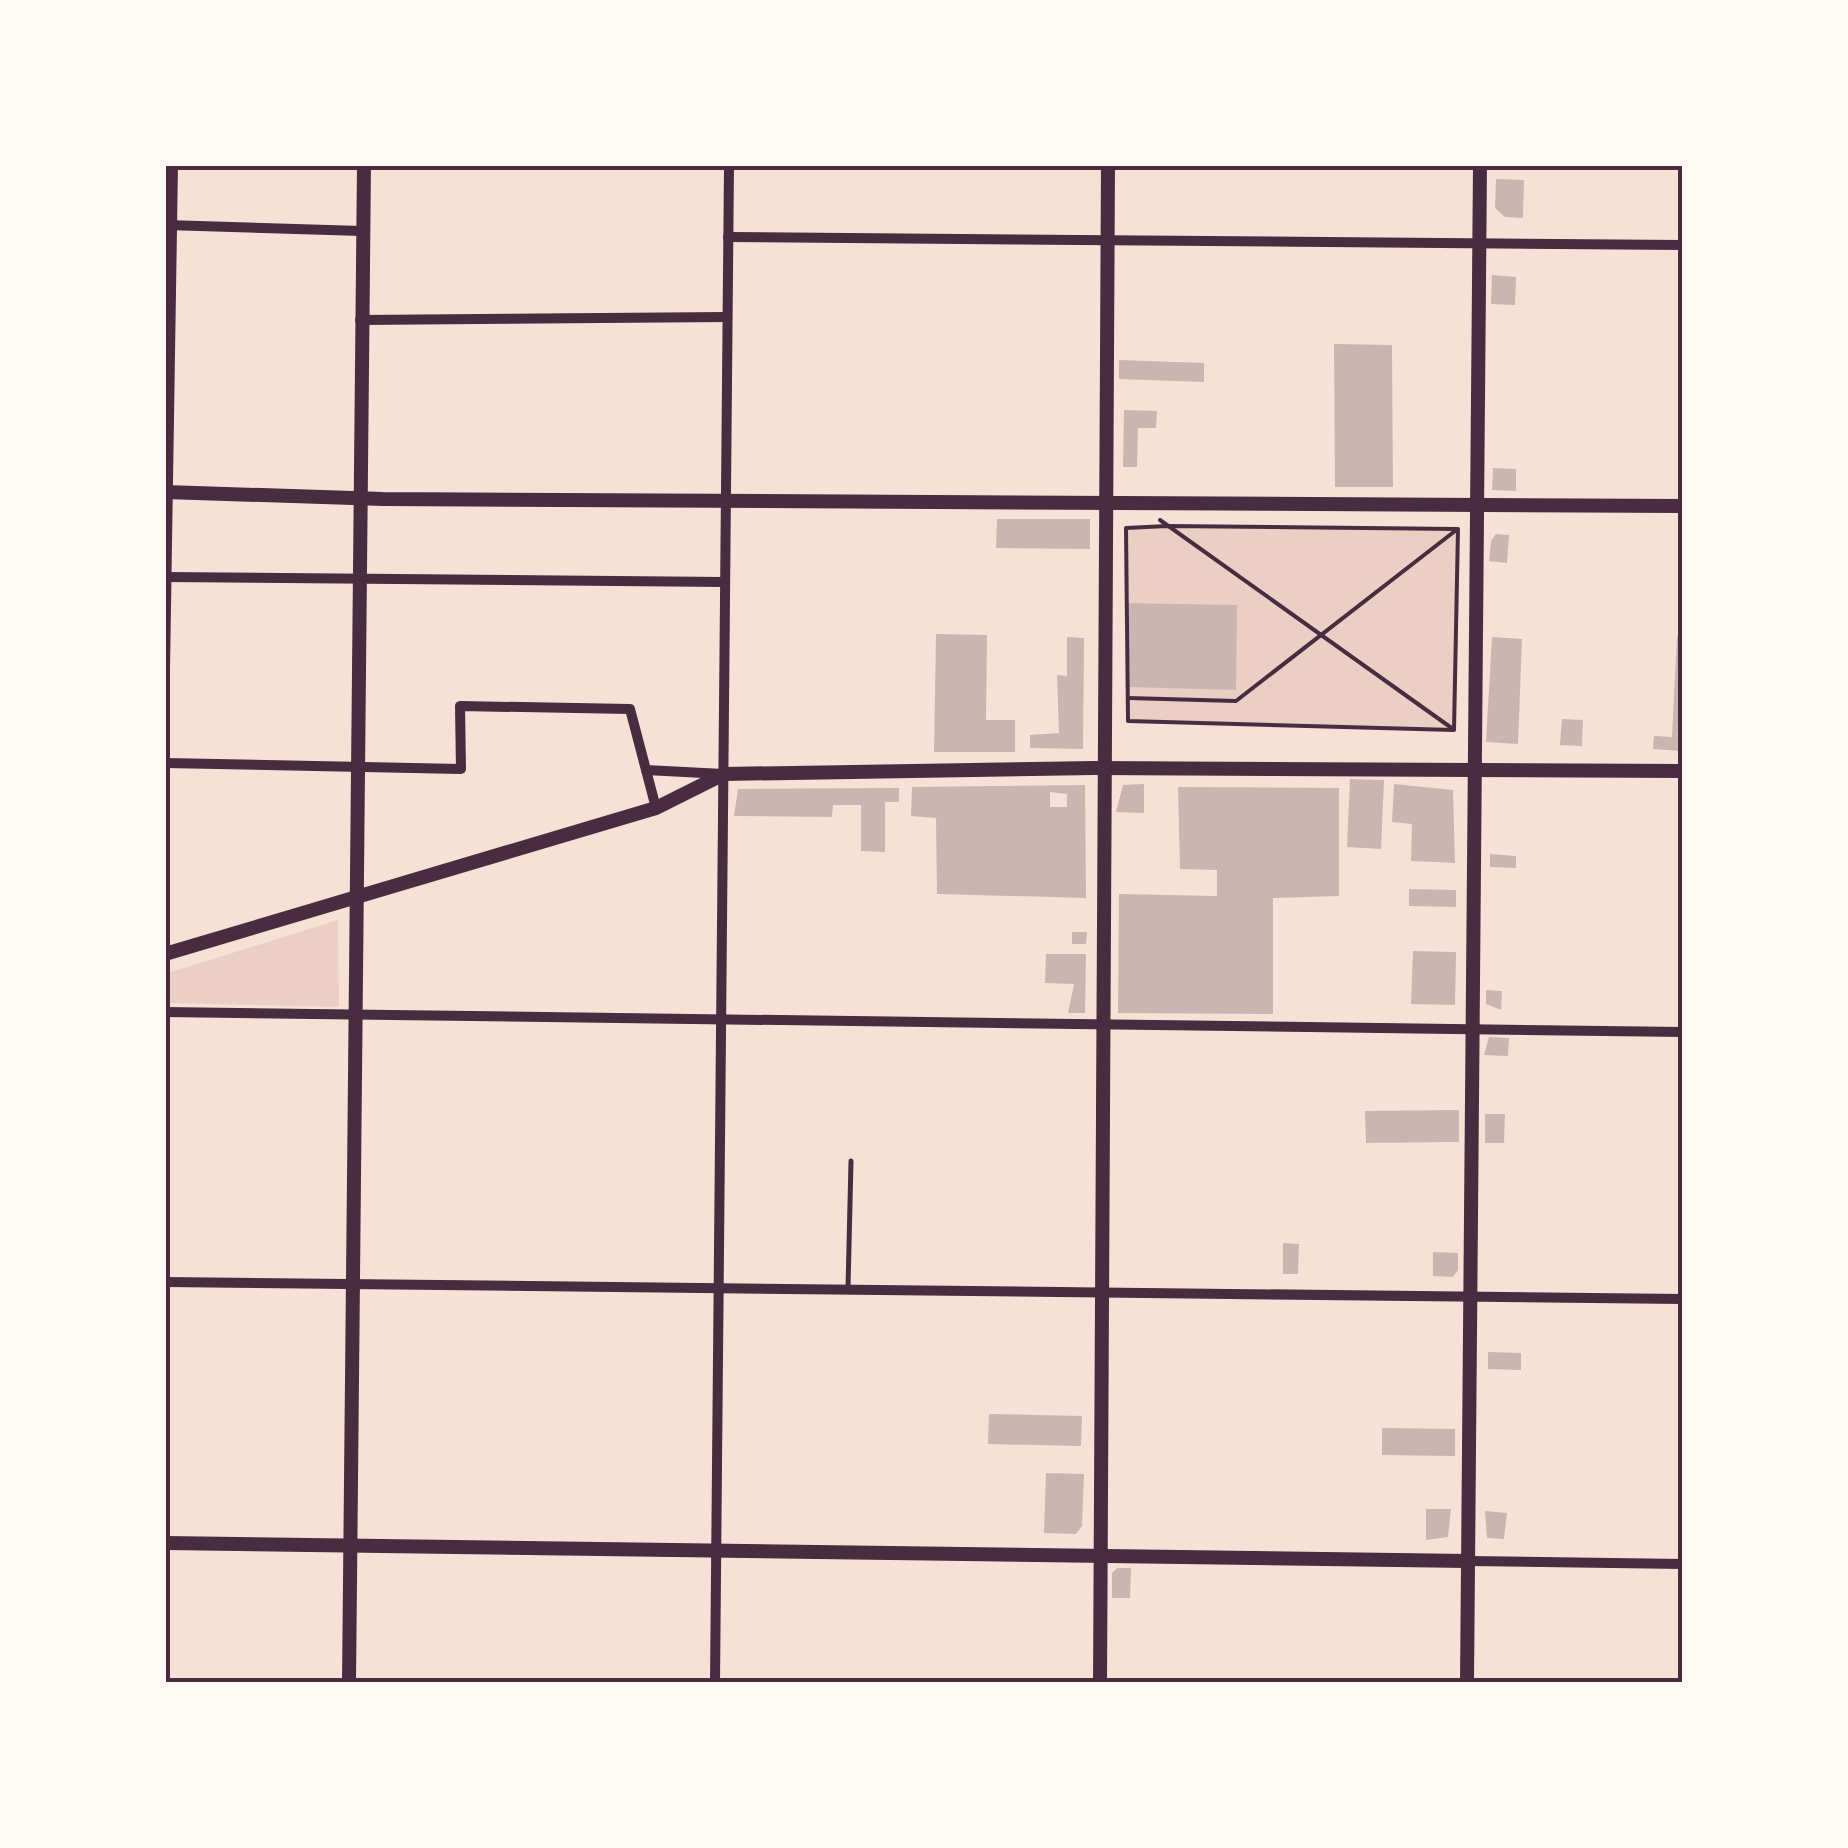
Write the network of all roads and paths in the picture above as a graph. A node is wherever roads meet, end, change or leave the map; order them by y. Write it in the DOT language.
graph roads {
  1 [pos="172,165"];
  2 [pos="364,165"];
  3 [pos="729,165"];
  4 [pos="1108,165"];
  5 [pos="1480,165"];
  6 [pos="168,225"];
  7 [pos="362,230"];
  8 [pos="728,237"];
  9 [pos="1107,238"];
  10 [pos="1480,242"];
  11 [pos="1683,246"];
  12 [pos="727,316"];
  13 [pos="360,320"];
  14 [pos="166,492"];
  15 [pos="360,498"];
  16 [pos="725,500"];
  17 [pos="1106,501"];
  18 [pos="1476,506"];
  19 [pos="1683,506"];
  20 [pos="1156,517"];
  21 [pos="1466,521"];
  22 [pos="1167,526"];
  23 [pos="1458,529"];
  24 [pos="166,577"];
  25 [pos="359,579"];
  26 [pos="724,582"];
  27 [pos="1322,635"];
  28 [pos="165,670"];
  29 [pos="1128,698"];
  30 [pos="1454,730"];
  31 [pos="165,762"];
  32 [pos="358,766"];
  33 [pos="1102,768"];
  34 [pos="646,770"];
  35 [pos="1474,770"];
  36 [pos="1683,771"];
  37 [pos="724,774"];
  38 [pos="656,808"];
  39 [pos="356,897"];
  40 [pos="165,954"];
  41 [pos="165,1012"];
  42 [pos="355,1014"];
  43 [pos="720,1019"];
  44 [pos="1101,1024"];
  45 [pos="1472,1029"];
  46 [pos="1683,1032"];
  47 [pos="851,1161"];
  48 [pos="165,1282"];
  49 [pos="353,1286"];
  50 [pos="718,1290"];
  51 [pos="848,1292"];
  52 [pos="1100,1294"];
  53 [pos="1470,1297"];
  54 [pos="1683,1299"];
  55 [pos="165,1543"];
  56 [pos="350,1546"];
  57 [pos="716,1551"];
  58 [pos="1099,1556"];
  59 [pos="1468,1561"];
  60 [pos="1683,1564"];
  61 [pos="349,1683"];
  62 [pos="715,1683"];
  63 [pos="1100,1683"];
  64 [pos="1467,1683"];
  1 -- 6 [label="street"];
  2 -- 7 [label="street"];
  3 -- 8 [label="street"];
  4 -- 9 [label="street"];
  5 -- 10 [label="street"];
  6 -- 7 [label="street"];
  6 -- 14 [label="street"];
  7 -- 13 [label="street"];
  8 -- 9 [label="street"];
  8 -- 12 [label="street"];
  9 -- 10 [label="street"];
  9 -- 17 [label="street"];
  10 -- 11 [label="street"];
  10 -- 18 [label="street"];
  12 -- 13 [label="street"];
  12 -- 16 [label="street"];
  13 -- 15 [label="street"];
  14 -- 15 [label="street"];
  14 -- 24 [label="street"];
  15 -- 16 [label="street"];
  15 -- 25 [label="street"];
  16 -- 17 [label="street"];
  16 -- 26 [label="street"];
  17 -- 18 [label="street"];
  17 -- 33 [label="street"];
  18 -- 19 [label="street"];
  18 -- 35 [label="street"];
  20 -- 22 [label="path"];
  21 -- 23 [label="path"];
  22 -- 23 [label="path"];
  22 -- 27 [label="path"];
  22 -- 29 [label="path"];
  23 -- 27 [label="path"];
  23 -- 30 [label="path"];
  24 -- 25 [label="street"];
  24 -- 28 [label="street"];
  25 -- 26 [label="street"];
  25 -- 32 [label="street"];
  26 -- 37 [label="street"];
  27 -- 29 [label="path"];
  27 -- 30 [label="path"];
  29 -- 30 [label="path"];
  31 -- 32 [label="street"];
  32 -- 34 [label="street"];
  32 -- 39 [label="street"];
  33 -- 35 [label="street"];
  33 -- 37 [label="street"];
  33 -- 44 [label="street"];
  34 -- 37 [label="street"];
  34 -- 38 [label="street"];
  35 -- 36 [label="street"];
  35 -- 45 [label="street"];
  37 -- 38 [label="street"];
  37 -- 43 [label="street"];
  38 -- 39 [label="street"];
  39 -- 40 [label="street"];
  39 -- 42 [label="street"];
  41 -- 42 [label="street"];
  42 -- 43 [label="street"];
  42 -- 49 [label="street"];
  43 -- 44 [label="street"];
  43 -- 50 [label="street"];
  44 -- 45 [label="street"];
  44 -- 52 [label="street"];
  45 -- 46 [label="street"];
  45 -- 53 [label="street"];
  47 -- 51 [label="lane"];
  48 -- 49 [label="street"];
  49 -- 50 [label="street"];
  49 -- 56 [label="street"];
  50 -- 51 [label="street"];
  50 -- 57 [label="street"];
  51 -- 52 [label="street"];
  52 -- 53 [label="street"];
  52 -- 58 [label="street"];
  53 -- 54 [label="street"];
  53 -- 59 [label="street"];
  55 -- 56 [label="street"];
  56 -- 57 [label="street"];
  56 -- 61 [label="street"];
  57 -- 58 [label="street"];
  57 -- 62 [label="street"];
  58 -- 59 [label="street"];
  58 -- 63 [label="street"];
  59 -- 60 [label="street"];
  59 -- 64 [label="street"];
}
